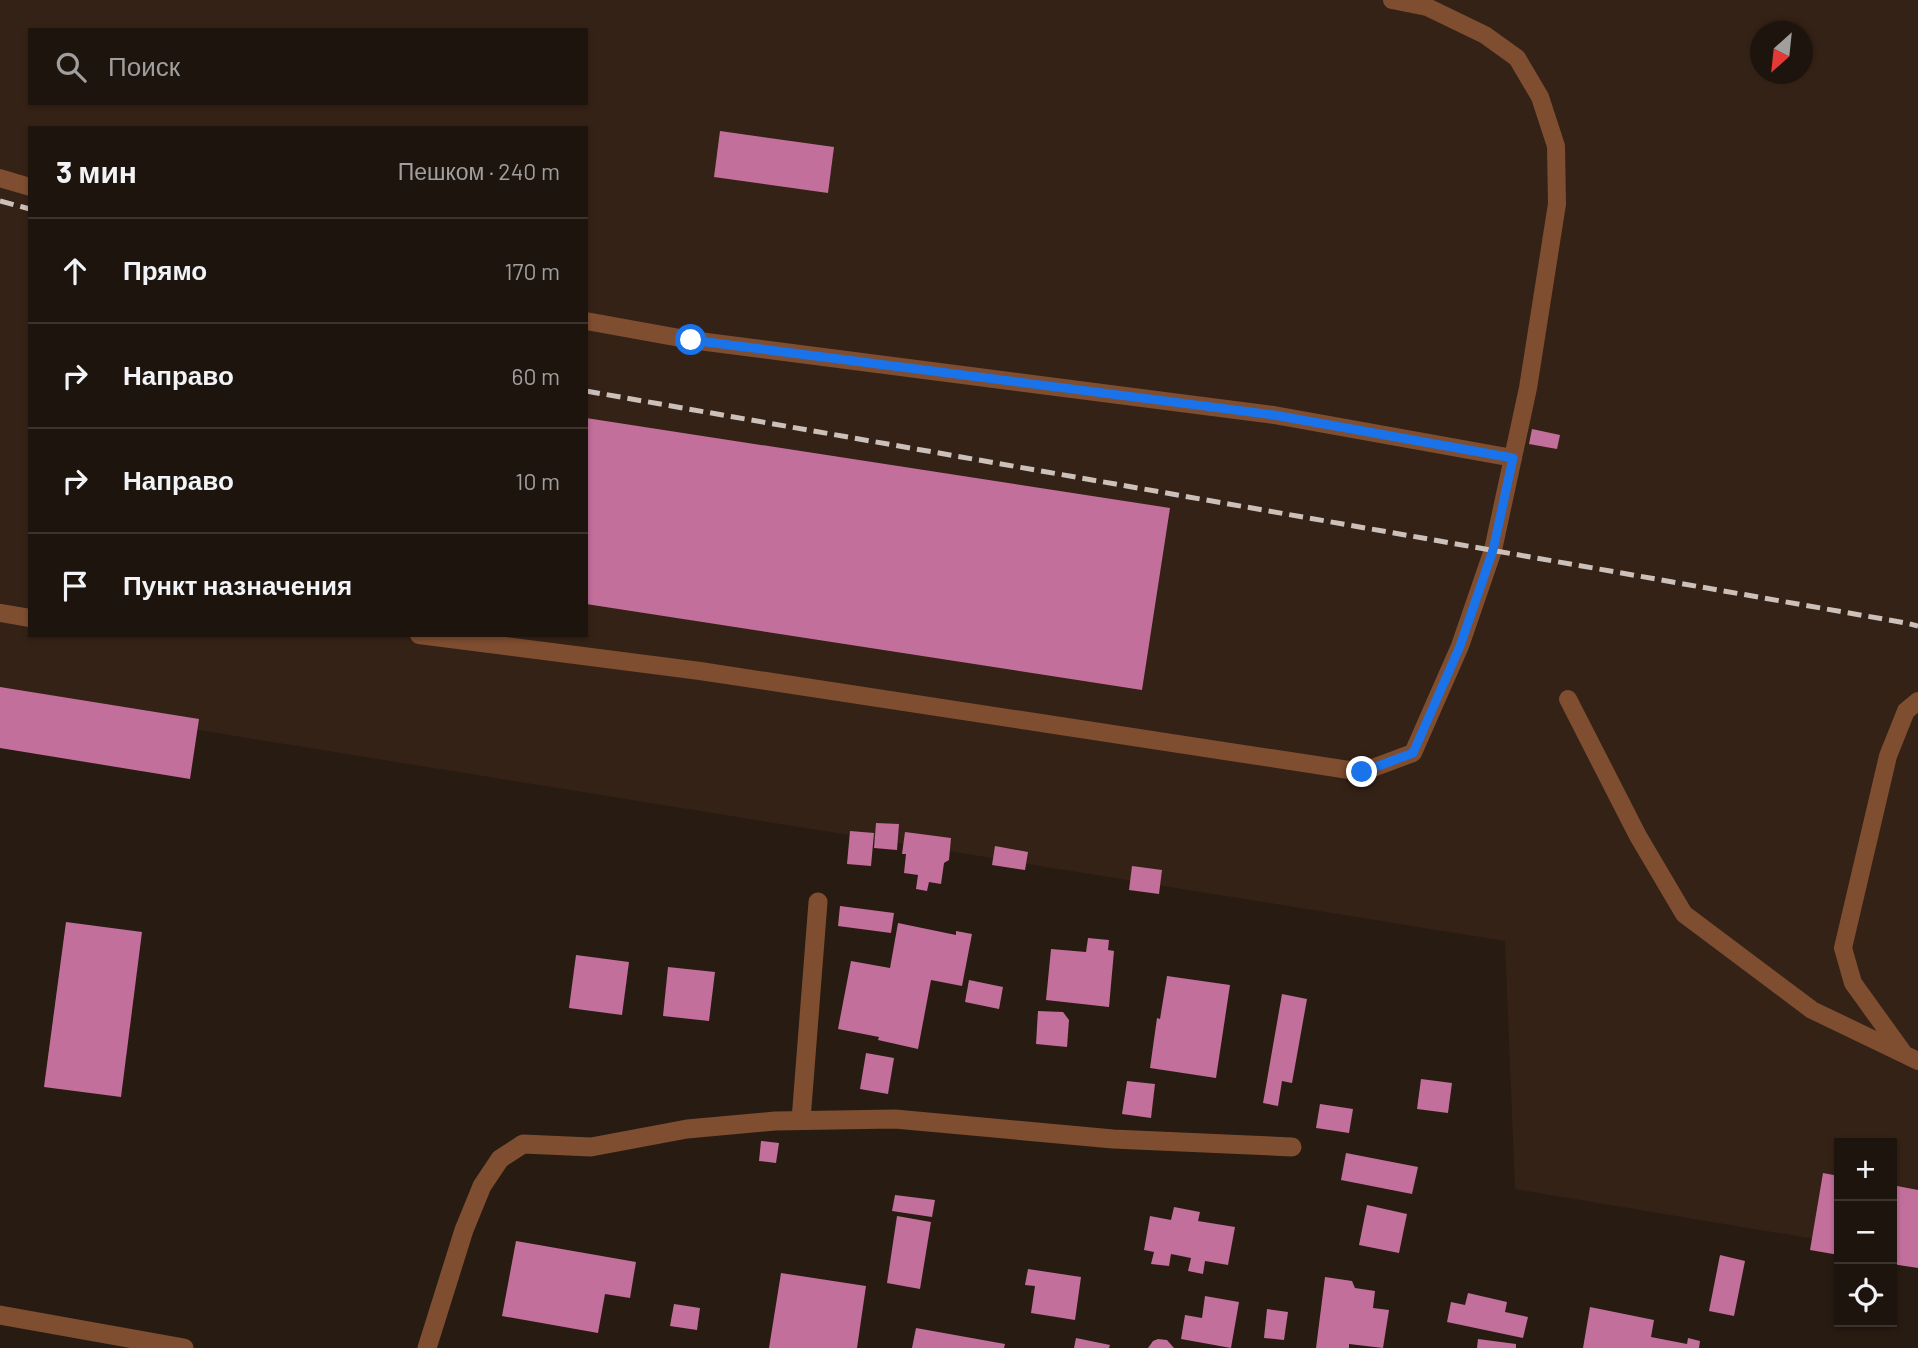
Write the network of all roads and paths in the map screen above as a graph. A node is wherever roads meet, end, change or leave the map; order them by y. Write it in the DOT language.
graph roads {
  1 [pos="1392,0"];
  2 [pos="0,178"];
  3 [pos="28,186"];
  4 [pos="588,321"];
  5 [pos="1513,458"];
  6 [pos="0,613"];
  7 [pos="28,618"];
  8 [pos="435,637"];
  9 [pos="1568,699"];
  10 [pos="1918,701"];
  11 [pos="818,902"];
  12 [pos="1911,1057"];
  13 [pos="801,1121"];
  14 [pos="1293,1147"];
  15 [pos="0,1315"];
  16 [pos="176,1347"];
  17 [pos="427,1348"];
  1 -- 5 [label="lane"];
  2 -- 3 [label="lane"];
  4 -- 5 [label="lane"];
  5 -- 8 [label="lane"];
  6 -- 7 [label="lane"];
  9 -- 12 [label="lane"];
  10 -- 12 [label="lane"];
  11 -- 13 [label="street"];
  13 -- 14 [label="street"];
  13 -- 17 [label="street"];
  15 -- 16 [label="street"];
}
